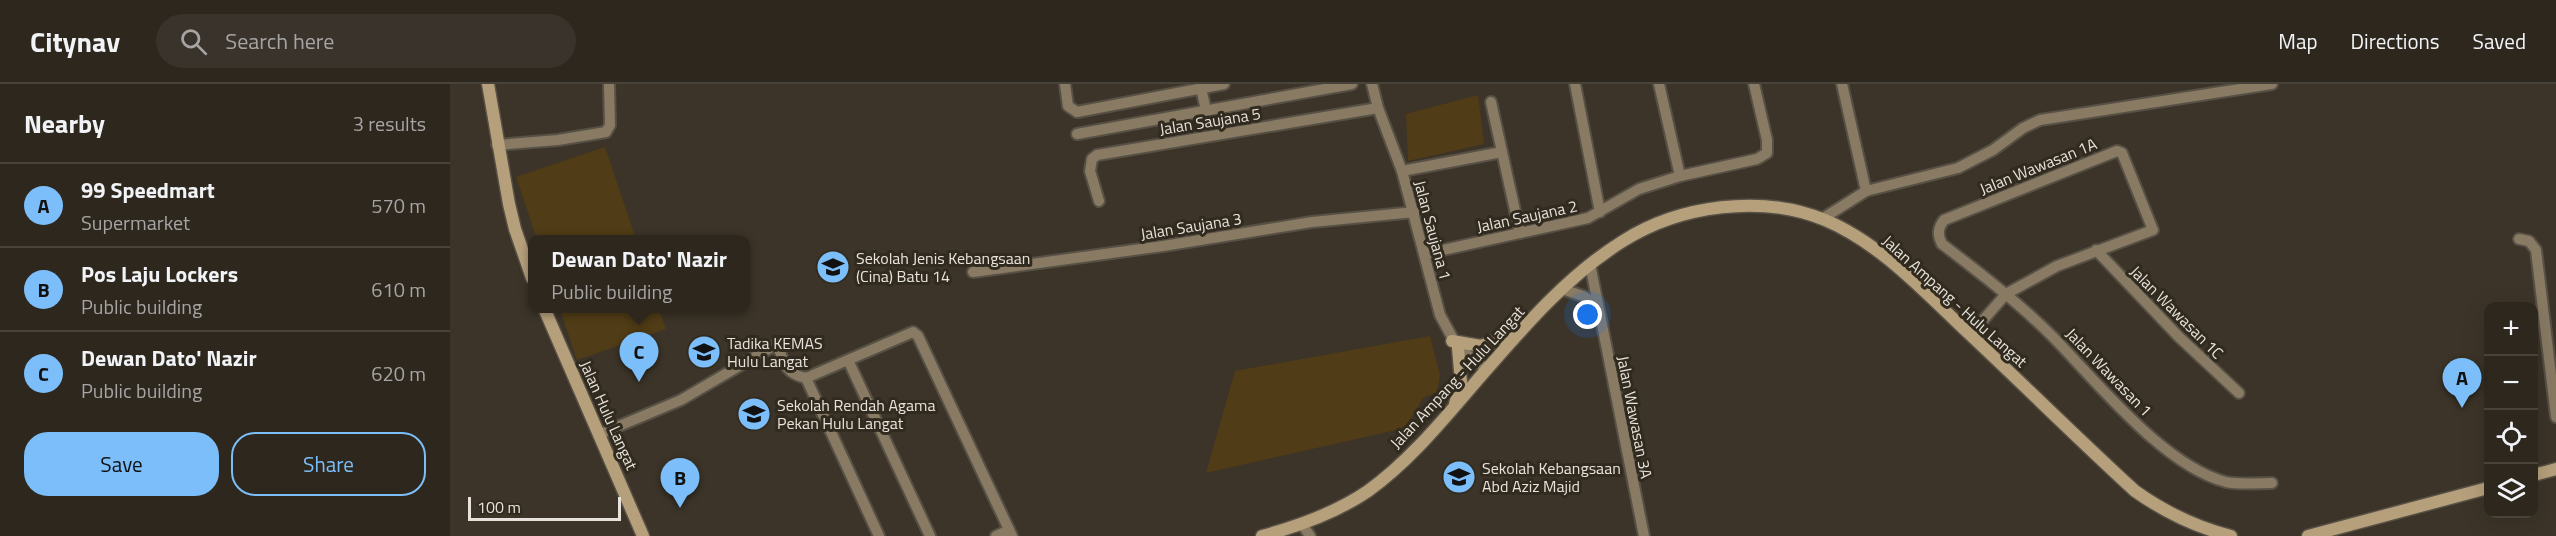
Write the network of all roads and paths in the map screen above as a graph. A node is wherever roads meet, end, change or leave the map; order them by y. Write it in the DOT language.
graph roads {
  1 [pos="488,84"];
  2 [pos="609,84"];
  3 [pos="1065,84"];
  4 [pos="1224,84"];
  5 [pos="1352,84"];
  6 [pos="1372,84"];
  7 [pos="1575,84"];
  8 [pos="1659,84"];
  9 [pos="1754,84"];
  10 [pos="1842,84"];
  11 [pos="2272,84"];
  12 [pos="1201,88"];
  13 [pos="1491,102"];
  14 [pos="1377,108"];
  15 [pos="1206,110"];
  16 [pos="1077,134"];
  17 [pos="497,145"];
  18 [pos="1502,152"];
  19 [pos="1402,171"];
  20 [pos="1680,176"];
  21 [pos="1866,191"];
  22 [pos="1099,201"];
  23 [pos="1414,212"];
  24 [pos="1600,212"];
  25 [pos="1822,219"];
  26 [pos="1520,233"];
  27 [pos="2519,238"];
  28 [pos="1942,244"];
  29 [pos="2096,250"];
  30 [pos="1425,254"];
  31 [pos="1590,264"];
  32 [pos="528,266"];
  33 [pos="973,272"];
  34 [pos="1562,289"];
  35 [pos="2006,294"];
  36 [pos="1598,304"];
  37 [pos="546,313"];
  38 [pos="2550,322"];
  39 [pos="1524,328"];
  40 [pos="1970,335"];
  41 [pos="1455,344"];
  42 [pos="848,360"];
  43 [pos="1487,369"];
  44 [pos="806,378"];
  45 [pos="2239,393"];
  46 [pos="1454,408"];
  47 [pos="2556,417"];
  48 [pos="600,434"];
  49 [pos="2556,469"];
  50 [pos="2538,474"];
  51 [pos="2272,483"];
  52 [pos="2484,489"];
  53 [pos="1302,524"];
  54 [pos="1010,533"];
  55 [pos="644,536"];
  56 [pos="879,536"];
  57 [pos="930,536"];
  58 [pos="996,536"];
  59 [pos="1262,536"];
  60 [pos="1310,536"];
  61 [pos="1644,536"];
  62 [pos="2231,536"];
  63 [pos="2308,536"];
  1 -- 17 [label="street"];
  2 -- 17 [label="street"];
  3 -- 12 [label="street"];
  4 -- 12 [label="street"];
  5 -- 15 [label="street, Jalan Saujana 5"];
  6 -- 14 [label="street, Jalan Saujana 1"];
  7 -- 24 [label="street"];
  8 -- 20 [label="street"];
  9 -- 20 [label="street, Jalan Saujana 2"];
  10 -- 21 [label="street"];
  11 -- 21 [label="street"];
  12 -- 15 [label="street"];
  13 -- 18 [label="street"];
  14 -- 19 [label="street, Jalan Saujana 1"];
  14 -- 22 [label="street, Jalan Saujana 5"];
  15 -- 16 [label="street, Jalan Saujana 5"];
  17 -- 32 [label="street"];
  18 -- 19 [label="street"];
  18 -- 26 [label="street"];
  19 -- 23 [label="street, Jalan Saujana 1"];
  20 -- 24 [label="street, Jalan Saujana 2"];
  21 -- 25 [label="street"];
  23 -- 30 [label="street, Jalan Saujana 1"];
  23 -- 33 [label="street, Jalan Saujana 3"];
  24 -- 26 [label="street, Jalan Saujana 2"];
  25 -- 31 [label="street, Jalan Ampang - Hulu Langat"];
  25 -- 40 [label="street, Jalan Ampang - Hulu Langat"];
  26 -- 30 [label="street, Jalan Saujana 2"];
  27 -- 38 [label="street"];
  28 -- 29 [label="street, Jalan Wawasan 1A"];
  28 -- 35 [label="street, Jalan Wawasan 1"];
  29 -- 35 [label="street"];
  29 -- 45 [label="street, Jalan Wawasan 1C"];
  30 -- 41 [label="street, Jalan Saujana 1"];
  31 -- 34 [label="street, Jalan Ampang - Hulu Langat"];
  31 -- 36 [label="street, Jalan Wawasan 3A"];
  34 -- 36 [label="street"];
  34 -- 39 [label="street, Jalan Ampang - Hulu Langat"];
  35 -- 40 [label="street"];
  35 -- 51 [label="street, Jalan Wawasan 1"];
  36 -- 61 [label="street, Jalan Wawasan 3A"];
  37 -- 48 [label="street, Jalan Hulu Langat"];
  38 -- 47 [label="street"];
  39 -- 41 [label="street"];
  39 -- 43 [label="street, Jalan Ampang - Hulu Langat"];
  40 -- 62 [label="street, Jalan Ampang - Hulu Langat"];
  41 -- 43 [label="street, Jalan Saujana 1"];
  41 -- 46 [label="street"];
  42 -- 44 [label="street"];
  42 -- 54 [label="street"];
  42 -- 57 [label="street"];
  43 -- 46 [label="street, Jalan Ampang - Hulu Langat"];
  44 -- 48 [label="street"];
  44 -- 56 [label="street"];
  46 -- 53 [label="street, Jalan Ampang - Hulu Langat"];
  48 -- 55 [label="street, Jalan Hulu Langat"];
  49 -- 50 [label="street"];
  52 -- 63 [label="street"];
  53 -- 59 [label="street, Jalan Ampang - Hulu Langat"];
  53 -- 60 [label="street"];
  54 -- 58 [label="street"];
}
